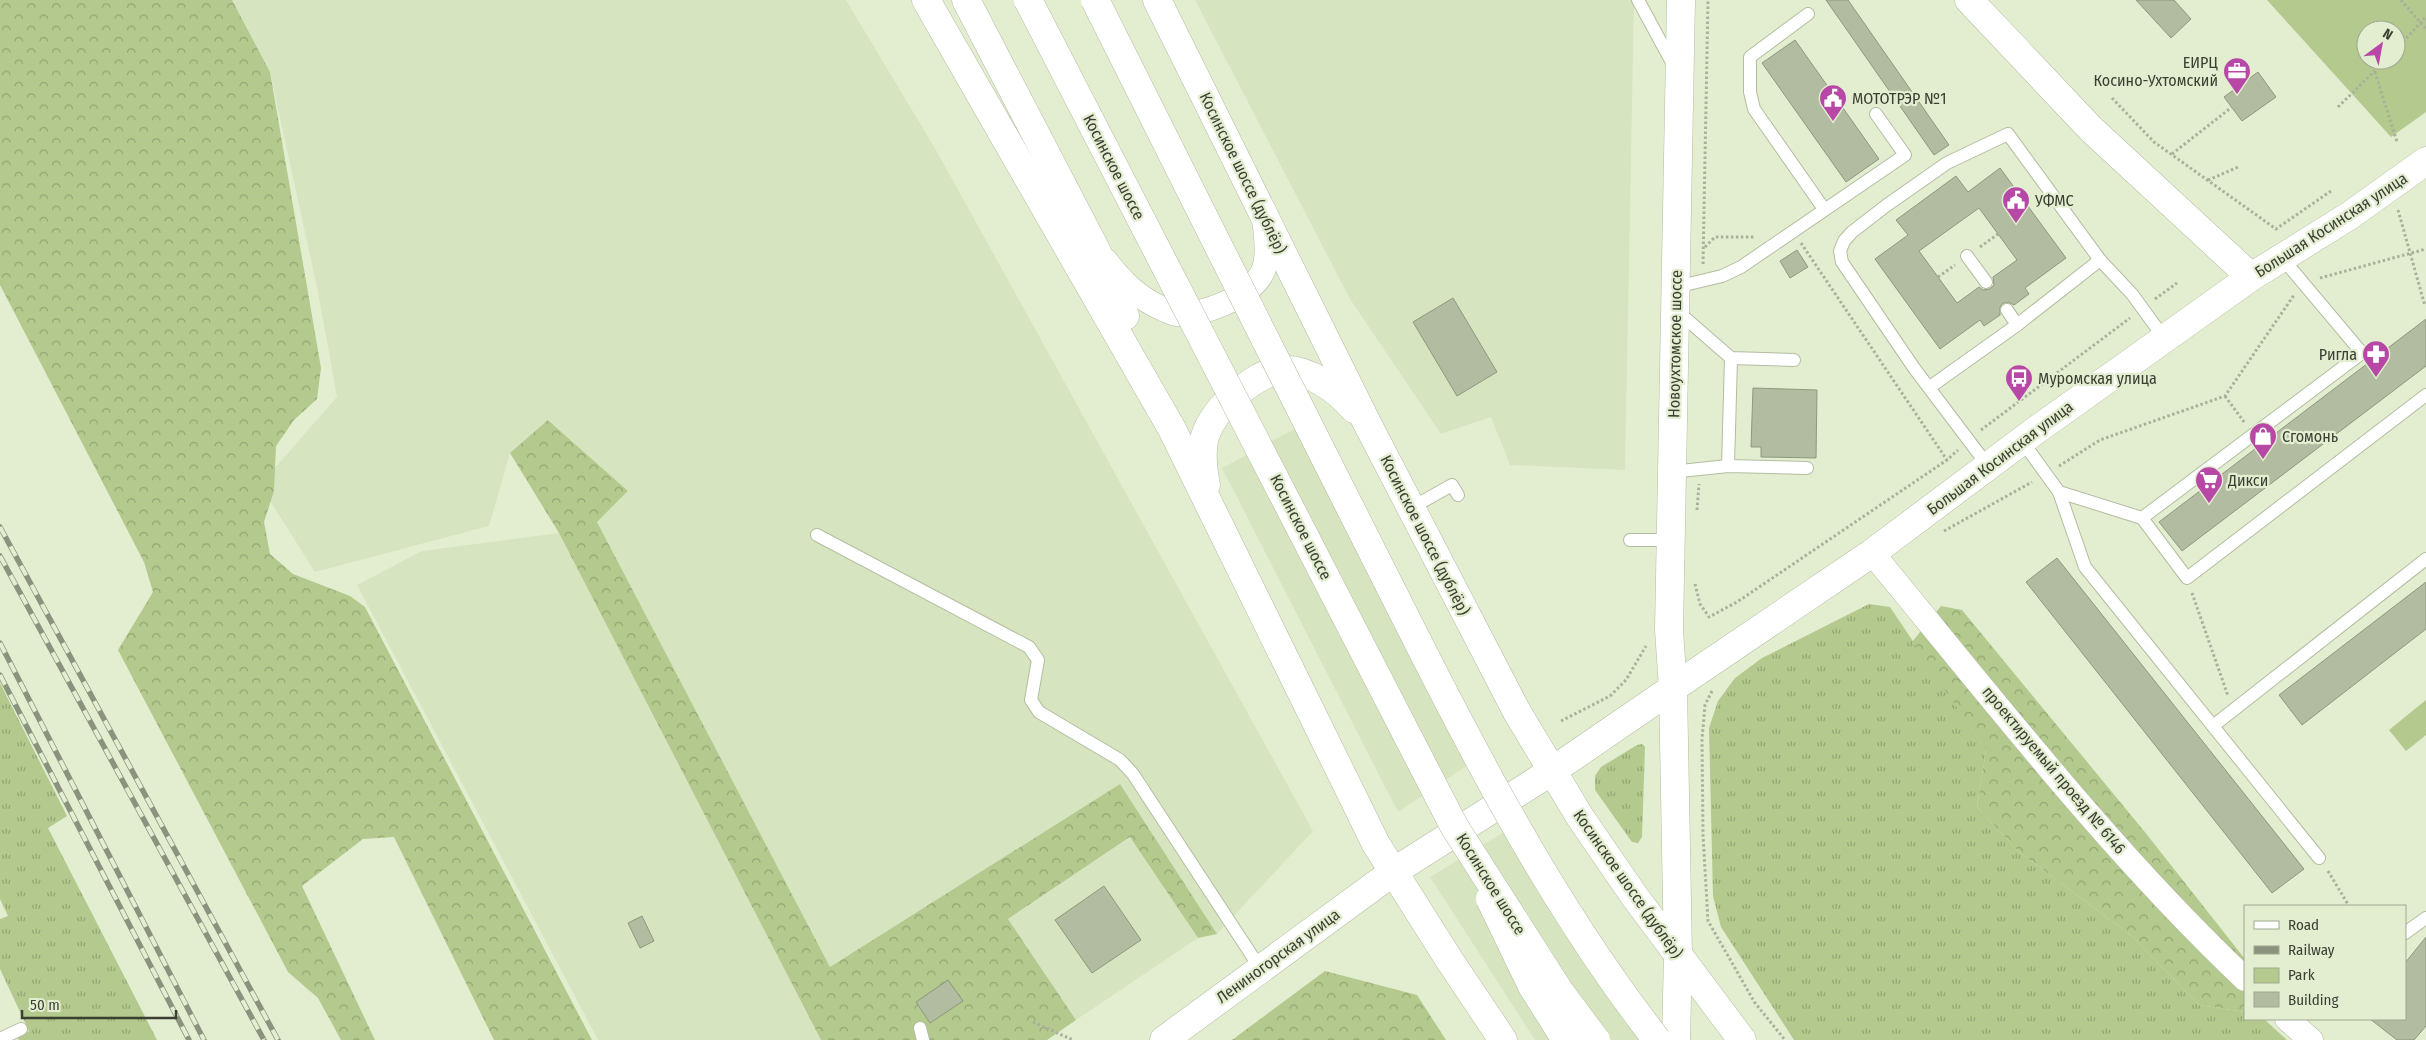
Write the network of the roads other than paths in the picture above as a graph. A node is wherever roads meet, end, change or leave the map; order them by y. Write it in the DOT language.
graph roads {
  1 [pos="926,0"];
  2 [pos="966,0"];
  3 [pos="1028,0"];
  4 [pos="1095,0"];
  5 [pos="1157,0"];
  6 [pos="1638,0"];
  7 [pos="1681,0"];
  8 [pos="1969,0"];
  9 [pos="1808,14"];
  10 [pos="1679,76"];
  11 [pos="1876,114"];
  12 [pos="2426,161"];
  13 [pos="1824,209"];
  14 [pos="1263,211"];
  15 [pos="1095,248"];
  16 [pos="1967,256"];
  17 [pos="2283,258"];
  18 [pos="2100,260"];
  19 [pos="2251,277"];
  20 [pos="1986,282"];
  21 [pos="1676,299"];
  22 [pos="2006,310"];
  23 [pos="2017,325"];
  24 [pos="2164,338"];
  25 [pos="1730,358"];
  26 [pos="1794,360"];
  27 [pos="1930,388"];
  28 [pos="2426,395"];
  29 [pos="1368,425"];
  30 [pos="1172,429"];
  31 [pos="2022,441"];
  32 [pos="1728,466"];
  33 [pos="1988,466"];
  34 [pos="1807,468"];
  35 [pos="1671,472"];
  36 [pos="2059,492"];
  37 [pos="1458,494"];
  38 [pos="1208,499"];
  39 [pos="1411,508"];
  40 [pos="2142,518"];
  41 [pos="817,535"];
  42 [pos="1630,540"];
  43 [pos="1670,540"];
  44 [pos="1872,554"];
  45 [pos="2426,559"];
  46 [pos="1674,688"];
  47 [pos="2213,726"];
  48 [pos="1552,771"];
  49 [pos="1454,826"];
  50 [pos="2319,858"];
  51 [pos="1392,872"];
  52 [pos="2426,918"];
  53 [pos="2406,932"];
  54 [pos="1678,955"];
  55 [pos="1260,968"];
  56 [pos="2244,977"];
  57 [pos="21,1029"];
  58 [pos="0,1039"];
  59 [pos="1164,1040"];
  60 [pos="1503,1040"];
  61 [pos="1566,1040"];
  62 [pos="1596,1040"];
  63 [pos="1657,1040"];
  64 [pos="1676,1040"];
  65 [pos="1742,1040"];
  1 -- 30 [label="main road"];
  2 -- 15 [label="main road"];
  3 -- 49 [label="main road, Косинское шоссе, bridge"];
  4 -- 63 [label="main road, bridge"];
  5 -- 14 [label="main road, Косинское шоссе (дублёр)"];
  6 -- 10 [label="lane"];
  7 -- 10 [label="main road, Новоухтомское шоссе"];
  8 -- 19 [label="main road"];
  9 -- 13 [label="lane"];
  10 -- 21 [label="main road, Новоухтомское шоссе"];
  11 -- 13 [label="lane"];
  12 -- 17 [label="main road, Большая Косинская улица"];
  13 -- 21 [label="lane"];
  14 -- 15 [label="street"];
  14 -- 29 [label="main road, Косинское шоссе (дублёр)"];
  15 -- 30 [label="main road"];
  16 -- 20 [label="lane"];
  17 -- 19 [label="main road, Большая Косинская улица"];
  17 -- 40 [label="lane"];
  18 -- 23 [label="lane"];
  18 -- 24 [label="lane"];
  18 -- 27 [label="lane"];
  19 -- 24 [label="main road, Большая Косинская улица"];
  21 -- 25 [label="lane"];
  21 -- 35 [label="main road, Новоухтомское шоссе"];
  22 -- 23 [label="lane"];
  23 -- 27 [label="lane"];
  24 -- 31 [label="main road, Большая Косинская улица"];
  25 -- 26 [label="lane"];
  25 -- 32 [label="lane"];
  27 -- 33 [label="lane"];
  28 -- 40 [label="lane"];
  29 -- 38 [label="main road"];
  29 -- 39 [label="main road, Косинское шоссе (дублёр)"];
  30 -- 38 [label="main road"];
  31 -- 33 [label="main road, Большая Косинская улица"];
  31 -- 36 [label="lane"];
  32 -- 34 [label="lane"];
  32 -- 35 [label="lane"];
  33 -- 44 [label="main road, Большая Косинская улица"];
  35 -- 43 [label="main road, Новоухтомское шоссе"];
  36 -- 40 [label="lane"];
  36 -- 47 [label="lane"];
  37 -- 39 [label="lane"];
  38 -- 51 [label="main road"];
  39 -- 48 [label="main road, Косинское шоссе (дублёр)"];
  41 -- 55 [label="lane"];
  42 -- 43 [label="lane"];
  43 -- 46 [label="main road, Новоухтомское шоссе"];
  44 -- 46 [label="main road, Большая Косинская улица"];
  44 -- 56 [label="street, проектируемый проезд № 6146"];
  45 -- 47 [label="lane"];
  46 -- 48 [label="main road, Большая Косинская улица"];
  46 -- 54 [label="main road, Новоухтомское шоссе"];
  47 -- 50 [label="lane"];
  48 -- 51 [label="main road, Лениногорская улица"];
  48 -- 54 [label="main road, Косинское шоссе (дублёр)"];
  49 -- 61 [label="main road, bridge"];
  49 -- 62 [label="main road, Косинское шоссе, bridge"];
  51 -- 55 [label="main road, Лениногорская улица"];
  51 -- 60 [label="main road"];
  52 -- 53 [label="lane"];
  54 -- 64 [label="main road, Новоухтомское шоссе"];
  54 -- 65 [label="main road, Косинское шоссе (дублёр)"];
  55 -- 59 [label="main road, Лениногорская улица"];
  57 -- 58 [label="lane"];
}
